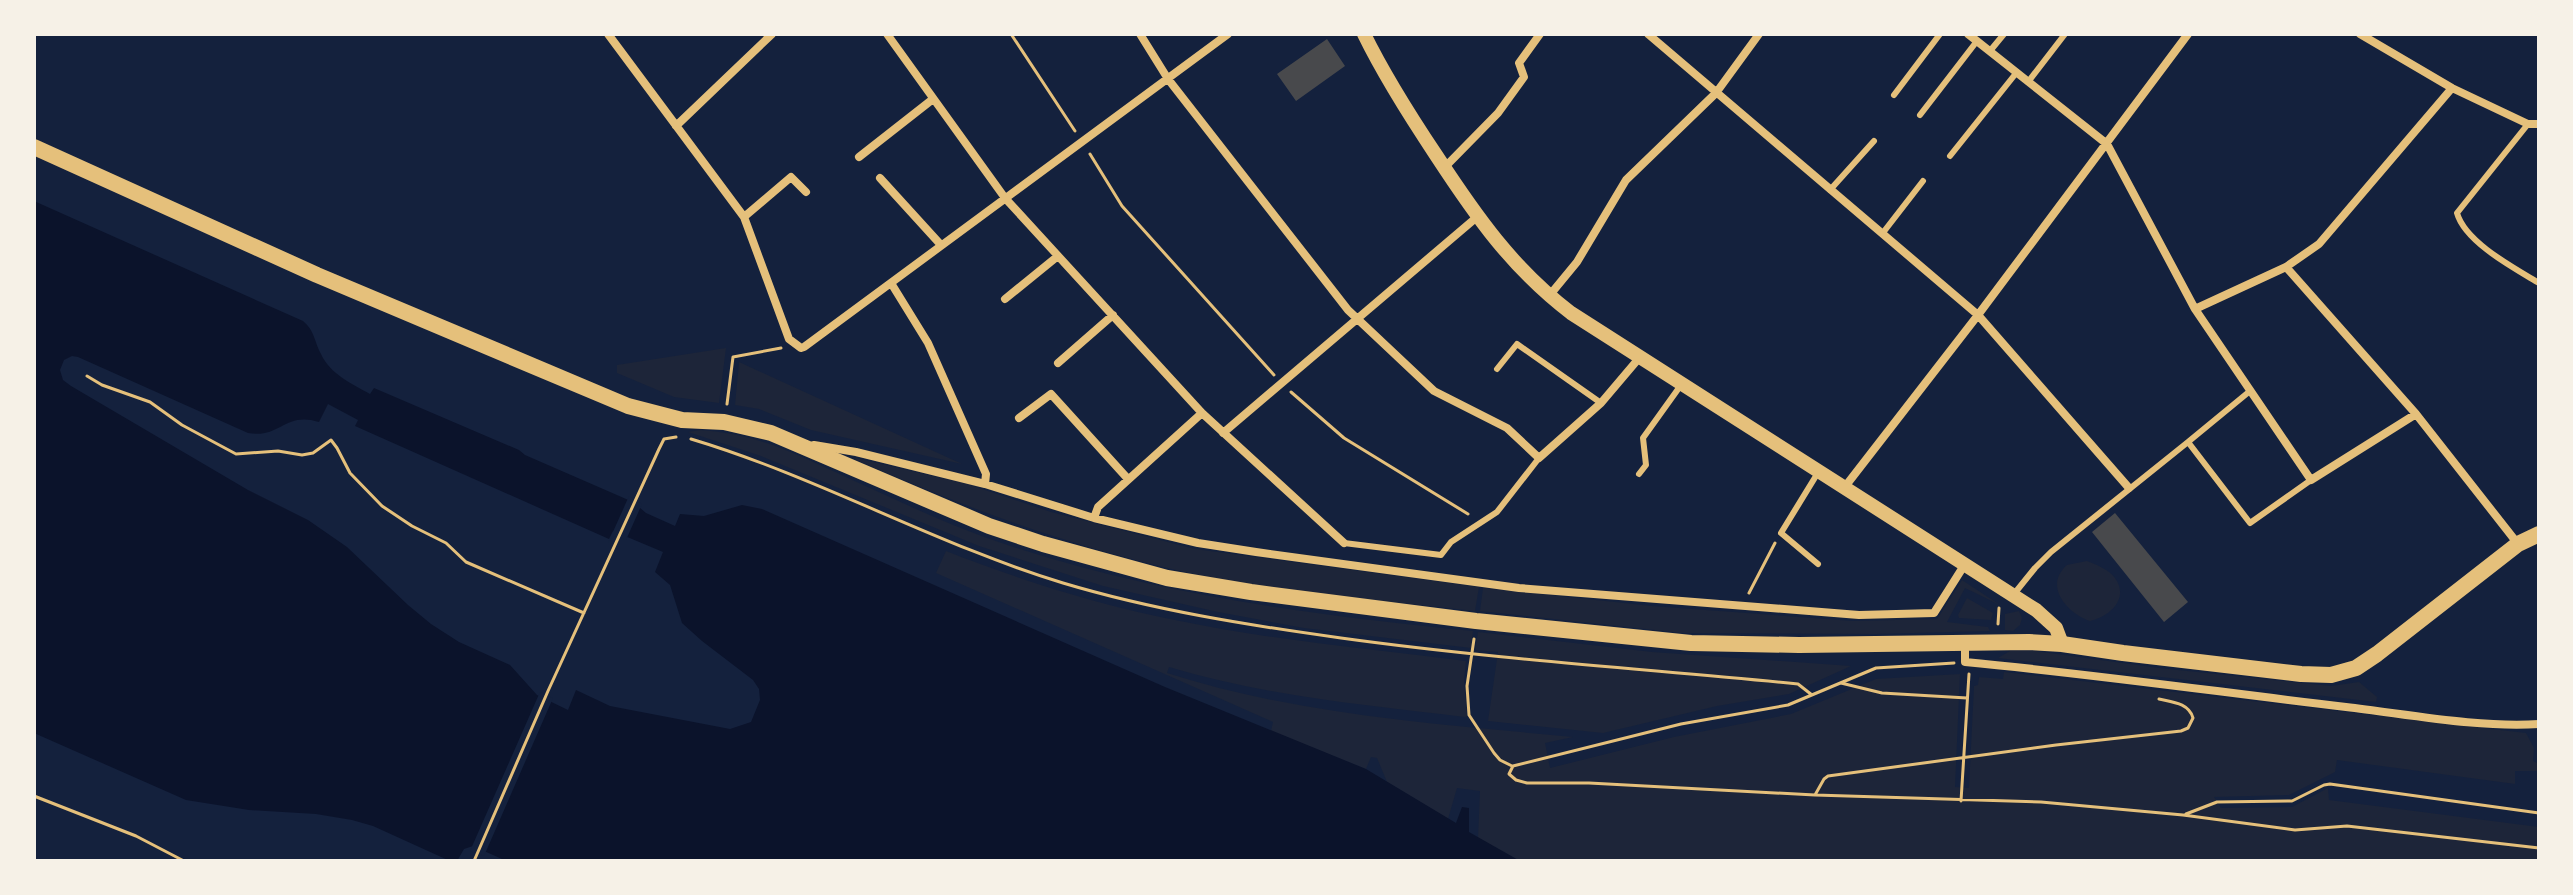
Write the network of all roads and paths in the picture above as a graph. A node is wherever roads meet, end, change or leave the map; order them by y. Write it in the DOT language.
graph roads {
  1 [pos="608,34"];
  2 [pos="772,34"];
  3 [pos="887,34"];
  4 [pos="1011,34"];
  5 [pos="1140,34"];
  6 [pos="1228,34"];
  7 [pos="1364,34"];
  8 [pos="1540,34"];
  9 [pos="1648,34"];
  10 [pos="1759,34"];
  11 [pos="1940,34"];
  12 [pos="1968,34"];
  13 [pos="2004,34"];
  14 [pos="2065,34"];
  15 [pos="2188,34"];
  16 [pos="2360,34"];
  17 [pos="1977,41"];
  18 [pos="1990,51"];
  19 [pos="2017,72"];
  20 [pos="1168,79"];
  21 [pos="2028,82"];
  22 [pos="2452,88"];
  23 [pos="1716,93"];
  24 [pos="1894,95"];
  25 [pos="933,99"];
  26 [pos="1920,115"];
  27 [pos="2528,124"];
  28 [pos="2539,124"];
  29 [pos="676,126"];
  30 [pos="1874,141"];
  31 [pos="1083,143"];
  32 [pos="2107,144"];
  33 [pos="34,147"];
  34 [pos="1950,156"];
  35 [pos="859,157"];
  36 [pos="1444,168"];
  37 [pos="880,178"];
  38 [pos="1923,181"];
  39 [pos="1830,190"];
  40 [pos="806,192"];
  41 [pos="1005,198"];
  42 [pos="744,217"];
  43 [pos="1477,217"];
  44 [pos="1882,234"];
  45 [pos="941,245"];
  46 [pos="1058,256"];
  47 [pos="2286,267"];
  48 [pos="891,283"];
  49 [pos="2539,283"];
  50 [pos="1549,296"];
  51 [pos="1005,299"];
  52 [pos="2195,309"];
  53 [pos="1113,315"];
  54 [pos="1978,315"];
  55 [pos="1356,319"];
  56 [pos="785,347"];
  57 [pos="1640,357"];
  58 [pos="1058,363"];
  59 [pos="1497,369"];
  60 [pos="87,376"];
  61 [pos="1683,382"];
  62 [pos="1281,383"];
  63 [pos="2250,391"];
  64 [pos="1601,403"];
  65 [pos="726,408"];
  66 [pos="1202,413"];
  67 [pos="2416,414"];
  68 [pos="1019,418"];
  69 [pos="1223,433"];
  70 [pos="680,437"];
  71 [pos="2188,442"];
  72 [pos="800,443"];
  73 [pos="1539,458"];
  74 [pos="1819,471"];
  75 [pos="1639,474"];
  76 [pos="1128,479"];
  77 [pos="2311,480"];
  78 [pos="985,484"];
  79 [pos="1844,488"];
  80 [pos="2129,488"];
  81 [pos="1094,518"];
  82 [pos="1482,522"];
  83 [pos="1781,533"];
  84 [pos="2539,534"];
  85 [pos="1344,543"];
  86 [pos="2518,544"];
  87 [pos="1818,564"];
  88 [pos="1965,564"];
  89 [pos="2014,595"];
  90 [pos="1744,607"];
  91 [pos="1999,608"];
  92 [pos="584,613"];
  93 [pos="1998,625"];
  94 [pos="1965,641"];
  95 [pos="2062,644"];
  96 [pos="1473,648"];
  97 [pos="1965,662"];
  98 [pos="1947,664"];
  99 [pos="1950,670"];
  100 [pos="1959,670"];
  101 [pos="1839,683"];
  102 [pos="1967,698"];
  103 [pos="2158,699"];
  104 [pos="2539,724"];
  105 [pos="1965,759"];
  106 [pos="1513,766"];
  107 [pos="1815,795"];
  108 [pos="34,796"];
  109 [pos="1961,801"];
  110 [pos="2539,813"];
  111 [pos="2183,815"];
  112 [pos="2539,848"];
  113 [pos="184,861"];
  114 [pos="474,861"];
  1 -- 29 [label="street"];
  2 -- 29 [label="street"];
  3 -- 25 [label="street"];
  4 -- 31 [label="path"];
  5 -- 20 [label="street"];
  6 -- 20 [label="street"];
  7 -- 36 [label="street"];
  8 -- 36 [label="street"];
  9 -- 23 [label="street"];
  10 -- 23 [label="street"];
  11 -- 24 [label="lane"];
  12 -- 17 [label="street"];
  13 -- 18 [label="lane"];
  14 -- 21 [label="lane"];
  15 -- 32 [label="street"];
  16 -- 22 [label="street"];
  17 -- 18 [label="street"];
  17 -- 26 [label="lane"];
  18 -- 19 [label="street"];
  19 -- 21 [label="street"];
  19 -- 34 [label="lane"];
  20 -- 31 [label="street"];
  20 -- 55 [label="street"];
  21 -- 32 [label="street"];
  22 -- 27 [label="street"];
  22 -- 47 [label="street"];
  23 -- 39 [label="street"];
  23 -- 50 [label="street"];
  25 -- 35 [label="street"];
  25 -- 41 [label="street"];
  27 -- 28 [label="street"];
  27 -- 49 [label="lane"];
  29 -- 42 [label="street"];
  30 -- 39 [label="lane"];
  31 -- 41 [label="street"];
  31 -- 62 [label="path"];
  32 -- 52 [label="street"];
  32 -- 54 [label="street"];
  33 -- 72 [label="main road"];
  36 -- 43 [label="street"];
  37 -- 45 [label="street"];
  38 -- 44 [label="lane"];
  39 -- 44 [label="street"];
  40 -- 42 [label="street"];
  41 -- 45 [label="street"];
  41 -- 46 [label="street"];
  42 -- 48 [label="street"];
  43 -- 50 [label="street"];
  43 -- 55 [label="street"];
  44 -- 54 [label="street"];
  45 -- 48 [label="street"];
  46 -- 51 [label="street"];
  46 -- 53 [label="street"];
  47 -- 52 [label="street"];
  47 -- 67 [label="street"];
  48 -- 78 [label="street"];
  50 -- 57 [label="street"];
  52 -- 63 [label="street"];
  53 -- 58 [label="street"];
  53 -- 66 [label="street"];
  54 -- 79 [label="street"];
  54 -- 80 [label="street"];
  55 -- 62 [label="street"];
  55 -- 73 [label="street"];
  56 -- 65 [label="path"];
  57 -- 61 [label="street"];
  57 -- 64 [label="street"];
  59 -- 64 [label="lane"];
  60 -- 92 [label="path"];
  61 -- 74 [label="street"];
  61 -- 75 [label="lane"];
  62 -- 69 [label="street"];
  62 -- 82 [label="path"];
  63 -- 71 [label="lane"];
  63 -- 77 [label="street"];
  64 -- 73 [label="street"];
  66 -- 69 [label="street"];
  66 -- 76 [label="street"];
  67 -- 77 [label="street"];
  67 -- 86 [label="street"];
  68 -- 76 [label="street"];
  69 -- 85 [label="street"];
  70 -- 92 [label="path"];
  71 -- 77 [label="lane"];
  71 -- 80 [label="lane"];
  72 -- 78 [label="street"];
  72 -- 94 [label="main road"];
  73 -- 82 [label="lane"];
  74 -- 79 [label="street"];
  74 -- 83 [label="lane"];
  76 -- 81 [label="street"];
  78 -- 81 [label="street"];
  79 -- 88 [label="street"];
  80 -- 89 [label="lane"];
  81 -- 90 [label="street"];
  82 -- 85 [label="lane"];
  83 -- 87 [label="lane"];
  83 -- 90 [label="path"];
  84 -- 86 [label="main road"];
  86 -- 95 [label="main road"];
  88 -- 89 [label="street"];
  88 -- 90 [label="street"];
  89 -- 95 [label="street"];
  91 -- 93 [label="path"];
  92 -- 114 [label="path"];
  94 -- 95 [label="main road"];
  94 -- 97 [label="street"];
  96 -- 106 [label="path"];
  97 -- 98 [label="path"];
  97 -- 104 [label="street"];
  98 -- 99 [label="path"];
  98 -- 101 [label="path"];
  100 -- 102 [label="path"];
  101 -- 102 [label="path"];
  101 -- 106 [label="path"];
  102 -- 105 [label="path"];
  103 -- 105 [label="path"];
  105 -- 107 [label="path"];
  105 -- 109 [label="path"];
  106 -- 107 [label="path"];
  107 -- 109 [label="path"];
  108 -- 113 [label="path"];
  109 -- 111 [label="path"];
  110 -- 111 [label="path"];
  111 -- 112 [label="path"];
}
